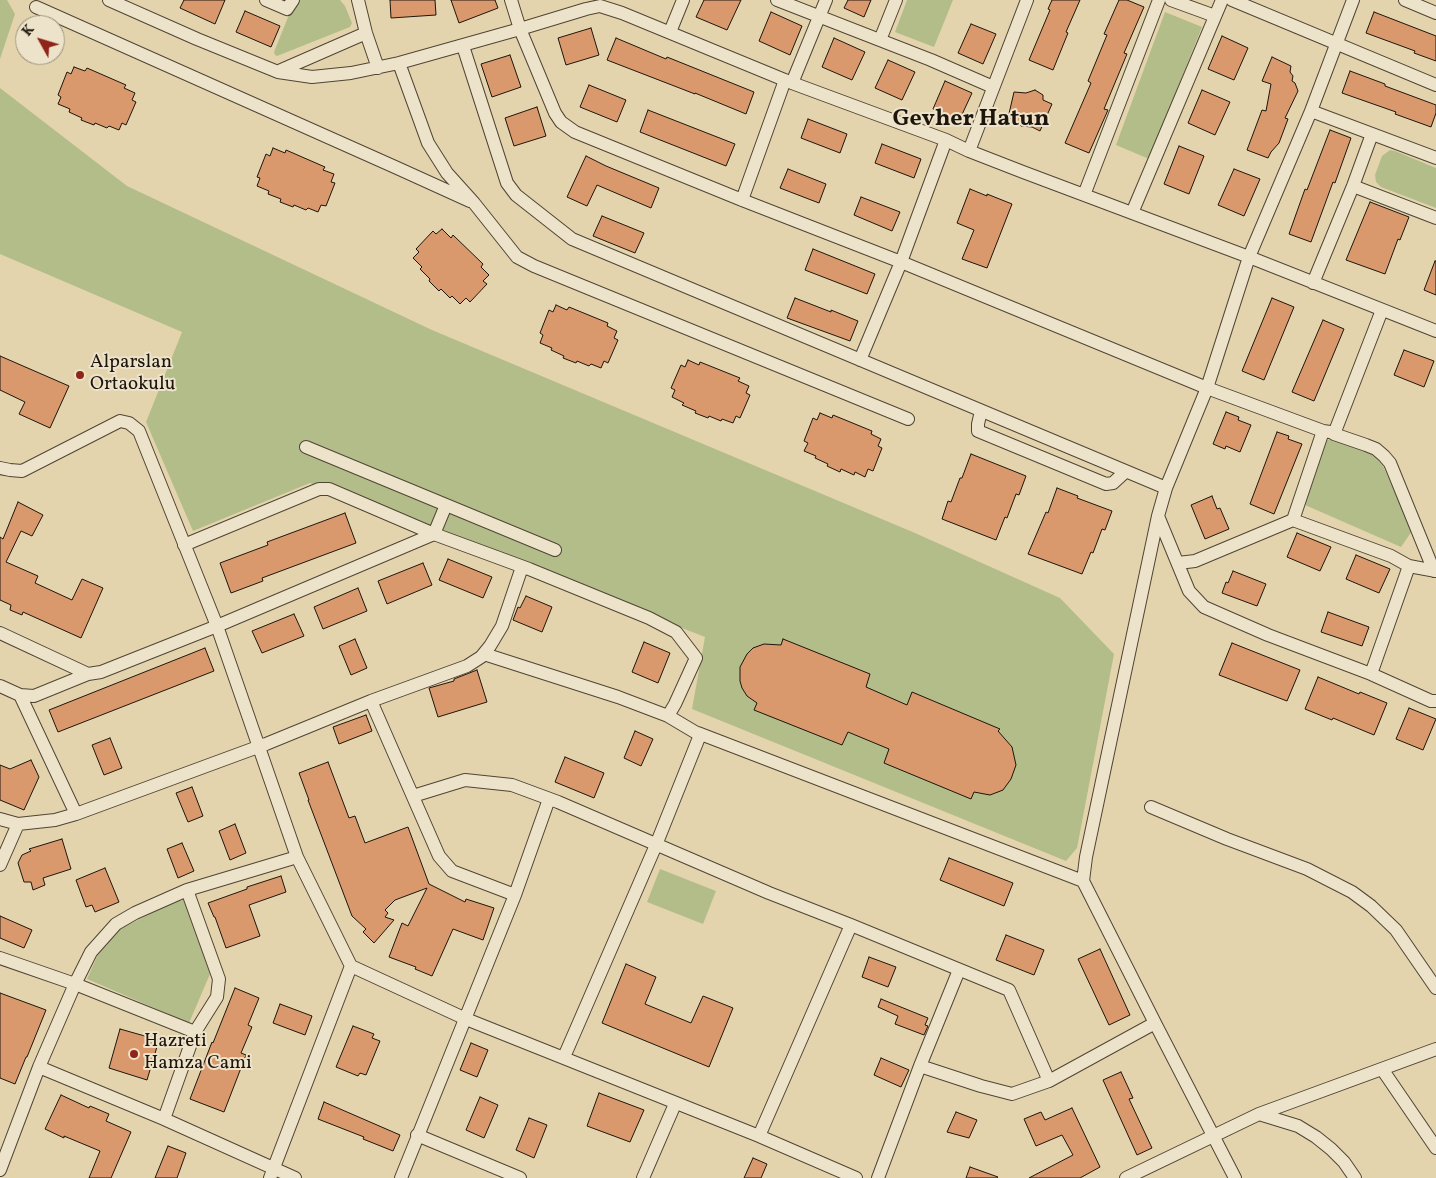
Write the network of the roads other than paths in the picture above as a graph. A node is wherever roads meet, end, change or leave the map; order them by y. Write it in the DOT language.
graph roads {
  1 [pos="110,0"];
  2 [pos="266,0"];
  3 [pos="293,0"];
  4 [pos="358,0"];
  5 [pos="511,0"];
  6 [pos="682,0"];
  7 [pos="777,0"];
  8 [pos="826,0"];
  9 [pos="896,0"];
  10 [pos="1027,0"];
  11 [pos="1159,0"];
  12 [pos="1171,0"];
  13 [pos="1222,0"];
  14 [pos="1232,0"];
  15 [pos="1353,0"];
  16 [pos="1405,0"];
  17 [pos="601,3"];
  18 [pos="36,8"];
  19 [pos="1436,13"];
  20 [pos="1215,16"];
  21 [pos="819,17"];
  22 [pos="520,29"];
  23 [pos="670,32"];
  24 [pos="366,33"];
  25 [pos="880,40"];
  26 [pos="1336,42"];
  27 [pos="463,46"];
  28 [pos="400,63"];
  29 [pos="378,68"];
  30 [pos="278,72"];
  31 [pos="789,81"];
  32 [pos="1436,85"];
  33 [pos="993,87"];
  34 [pos="1310,111"];
  35 [pos="1372,134"];
  36 [pos="946,140"];
  37 [pos="969,151"];
  38 [pos="1436,158"];
  39 [pos="1353,186"];
  40 [pos="1084,195"];
  41 [pos="742,200"];
  42 [pos="474,203"];
  43 [pos="1132,213"];
  44 [pos="1436,218"];
  45 [pos="1249,257"];
  46 [pos="900,262"];
  47 [pos="1313,283"];
  48 [pos="1382,310"];
  49 [pos="1436,331"];
  50 [pos="860,360"];
  51 [pos="1207,388"];
  52 [pos="981,411"];
  53 [pos="908,419"];
  54 [pos="1328,432"];
  55 [pos="306,448"];
  56 [pos="0,468"];
  57 [pos="1126,472"];
  58 [pos="1166,488"];
  59 [pos="446,505"];
  60 [pos="1158,516"];
  61 [pos="1293,520"];
  62 [pos="434,534"];
  63 [pos="184,545"];
  64 [pos="556,550"];
  65 [pos="1178,563"];
  66 [pos="1409,566"];
  67 [pos="522,567"];
  68 [pos="1435,571"];
  69 [pos="217,626"];
  70 [pos="0,633"];
  71 [pos="484,654"];
  72 [pos="88,674"];
  73 [pos="1371,674"];
  74 [pos="0,686"];
  75 [pos="20,695"];
  76 [pos="371,701"];
  77 [pos="1436,702"];
  78 [pos="668,716"];
  79 [pos="698,734"];
  80 [pos="258,746"];
  81 [pos="413,796"];
  82 [pos="549,799"];
  83 [pos="1151,807"];
  84 [pos="76,814"];
  85 [pos="0,820"];
  86 [pos="18,824"];
  87 [pos="656,845"];
  88 [pos="297,857"];
  89 [pos="0,865"];
  90 [pos="1084,881"];
  91 [pos="187,890"];
  92 [pos="514,895"];
  93 [pos="851,925"];
  94 [pos="0,958"];
  95 [pos="351,966"];
  96 [pos="959,970"];
  97 [pos="75,984"];
  98 [pos="1436,988"];
  99 [pos="466,1019"];
  100 [pos="1155,1023"];
  101 [pos="195,1032"];
  102 [pos="1436,1049"];
  103 [pos="564,1057"];
  104 [pos="920,1066"];
  105 [pos="39,1068"];
  106 [pos="1382,1069"];
  107 [pos="1049,1081"];
  108 [pos="675,1104"];
  109 [pos="1259,1114"];
  110 [pos="164,1120"];
  111 [pos="417,1135"];
  112 [pos="759,1136"];
  113 [pos="1214,1136"];
  114 [pos="1436,1148"];
  115 [pos="0,1170"];
  116 [pos="272,1173"];
  117 [pos="515,1177"];
  118 [pos="296,1178"];
  119 [pos="401,1178"];
  120 [pos="643,1178"];
  121 [pos="856,1178"];
  122 [pos="878,1178"];
  123 [pos="1126,1178"];
  124 [pos="1235,1178"];
  125 [pos="1355,1178"];
  1 -- 30 [label="street"];
  2 -- 3 [label="street"];
  4 -- 24 [label="street"];
  5 -- 22 [label="street"];
  6 -- 23 [label="street"];
  7 -- 21 [label="street"];
  8 -- 21 [label="street"];
  9 -- 25 [label="street"];
  10 -- 33 [label="street"];
  11 -- 40 [label="street"];
  12 -- 20 [label="street"];
  13 -- 20 [label="street"];
  14 -- 26 [label="street"];
  15 -- 26 [label="street"];
  16 -- 19 [label="street"];
  17 -- 22 [label="street"];
  17 -- 23 [label="street"];
  18 -- 42 [label="street"];
  20 -- 43 [label="street"];
  21 -- 25 [label="street"];
  21 -- 31 [label="street"];
  22 -- 27 [label="street"];
  22 -- 41 [label="street"];
  23 -- 31 [label="street"];
  24 -- 29 [label="street"];
  24 -- 30 [label="street"];
  25 -- 33 [label="street"];
  26 -- 32 [label="street"];
  26 -- 34 [label="street"];
  27 -- 28 [label="street"];
  27 -- 50 [label="street"];
  28 -- 29 [label="street"];
  28 -- 42 [label="street"];
  29 -- 30 [label="street"];
  31 -- 36 [label="street"];
  31 -- 41 [label="street"];
  33 -- 37 [label="street"];
  34 -- 35 [label="street"];
  34 -- 45 [label="street"];
  35 -- 38 [label="street"];
  35 -- 39 [label="street"];
  36 -- 37 [label="street"];
  36 -- 46 [label="street"];
  37 -- 40 [label="street"];
  39 -- 44 [label="street"];
  39 -- 47 [label="street"];
  40 -- 43 [label="street"];
  41 -- 46 [label="street"];
  42 -- 53 [label="street"];
  43 -- 45 [label="street"];
  45 -- 47 [label="street"];
  45 -- 51 [label="street"];
  46 -- 50 [label="street"];
  46 -- 51 [label="street"];
  47 -- 48 [label="street"];
  48 -- 49 [label="street"];
  48 -- 54 [label="street"];
  50 -- 52 [label="street"];
  51 -- 54 [label="street"];
  51 -- 58 [label="street"];
  52 -- 57 [label="street"];
  52 -- 57 [label="street"];
  54 -- 61 [label="street"];
  54 -- 68 [label="street"];
  55 -- 59 [label="street"];
  56 -- 63 [label="street"];
  57 -- 58 [label="street"];
  58 -- 60 [label="street"];
  59 -- 62 [label="street"];
  59 -- 64 [label="street"];
  60 -- 65 [label="street"];
  60 -- 90 [label="street"];
  61 -- 65 [label="street"];
  61 -- 66 [label="street"];
  62 -- 63 [label="street"];
  62 -- 67 [label="street"];
  62 -- 69 [label="street"];
  63 -- 69 [label="street"];
  65 -- 73 [label="street"];
  66 -- 68 [label="street"];
  66 -- 73 [label="street"];
  67 -- 71 [label="street"];
  67 -- 78 [label="street"];
  69 -- 72 [label="street"];
  69 -- 80 [label="street"];
  70 -- 72 [label="street"];
  71 -- 76 [label="street"];
  71 -- 78 [label="street"];
  72 -- 75 [label="street"];
  73 -- 77 [label="street"];
  74 -- 75 [label="street"];
  75 -- 84 [label="street"];
  76 -- 80 [label="street"];
  76 -- 81 [label="street"];
  78 -- 79 [label="street"];
  79 -- 87 [label="street"];
  79 -- 90 [label="street"];
  80 -- 84 [label="street"];
  80 -- 88 [label="street"];
  81 -- 82 [label="street"];
  81 -- 92 [label="street"];
  82 -- 87 [label="street"];
  82 -- 92 [label="street"];
  83 -- 98 [label="street"];
  84 -- 86 [label="street"];
  85 -- 86 [label="street"];
  86 -- 89 [label="street"];
  87 -- 93 [label="street"];
  87 -- 103 [label="street"];
  88 -- 91 [label="street"];
  88 -- 95 [label="street"];
  90 -- 100 [label="street"];
  91 -- 97 [label="street"];
  91 -- 101 [label="street"];
  92 -- 99 [label="street"];
  93 -- 96 [label="street"];
  93 -- 112 [label="street"];
  94 -- 97 [label="street"];
  95 -- 99 [label="street"];
  95 -- 116 [label="street"];
  96 -- 104 [label="street"];
  96 -- 107 [label="street"];
  97 -- 101 [label="street"];
  97 -- 105 [label="street"];
  99 -- 103 [label="street"];
  99 -- 111 [label="street"];
  100 -- 107 [label="street"];
  100 -- 113 [label="street"];
  101 -- 110 [label="street"];
  102 -- 106 [label="street"];
  103 -- 108 [label="street"];
  104 -- 107 [label="street"];
  104 -- 122 [label="street"];
  105 -- 110 [label="street"];
  105 -- 115 [label="street"];
  106 -- 109 [label="street"];
  106 -- 114 [label="street"];
  108 -- 112 [label="street"];
  108 -- 120 [label="street"];
  109 -- 113 [label="street"];
  109 -- 125 [label="street"];
  110 -- 116 [label="street"];
  111 -- 117 [label="street"];
  111 -- 119 [label="street"];
  112 -- 121 [label="street"];
  113 -- 123 [label="street"];
  113 -- 124 [label="street"];
  116 -- 118 [label="street"];
}
